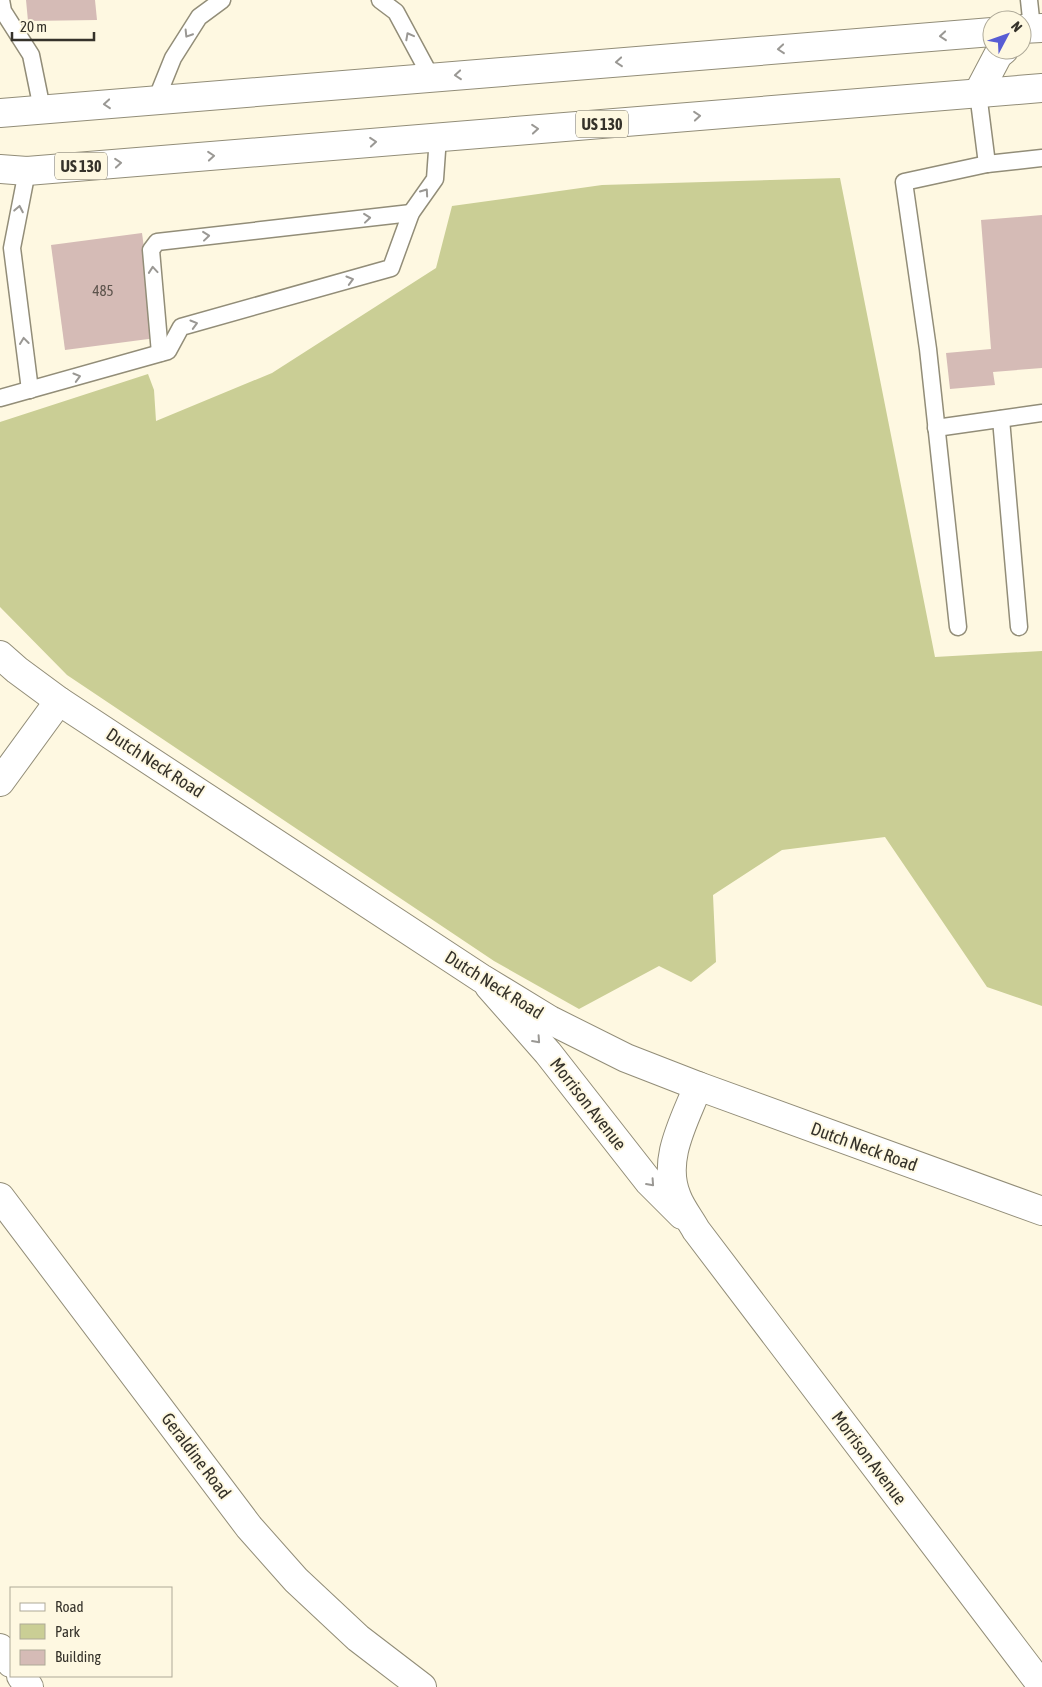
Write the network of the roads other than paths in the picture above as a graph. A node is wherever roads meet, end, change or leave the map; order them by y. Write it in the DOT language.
graph roads {
  1 [pos="1,0"];
  2 [pos="222,0"];
  3 [pos="380,0"];
  4 [pos="982,33"];
  5 [pos="995,60"];
  6 [pos="431,77"];
  7 [pos="1042,88"];
  8 [pos="978,93"];
  9 [pos="156,100"];
  10 [pos="42,109"];
  11 [pos="0,112"];
  12 [pos="438,137"];
  13 [pos="1042,158"];
  14 [pos="987,164"];
  15 [pos="0,169"];
  16 [pos="27,171"];
  17 [pos="411,213"];
  18 [pos="0,236"];
  19 [pos="6,249"];
  20 [pos="160,354"];
  21 [pos="30,390"];
  22 [pos="0,398"];
  23 [pos="1042,413"];
  24 [pos="1001,419"];
  25 [pos="936,428"];
  26 [pos="1019,627"];
  27 [pos="958,628"];
  28 [pos="0,655"];
  29 [pos="59,701"];
  30 [pos="0,782"];
  31 [pos="481,978"];
  32 [pos="698,1086"];
  33 [pos="0,1197"];
  34 [pos="1042,1211"];
  35 [pos="696,1230"];
  36 [pos="0,1648"];
  37 [pos="10,1662"];
  38 [pos="1042,1686"];
  39 [pos="422,1687"];
  1 -- 10 [label="lane"];
  2 -- 9 [label="lane, one-way"];
  6 -- 3 [label="lane, one-way"];
  4 -- 6 [label="main road, one-way"];
  5 -- 8 [label="main road"];
  6 -- 9 [label="main road"];
  7 -- 8 [label="main road, US 130"];
  12 -- 8 [label="main road, US 130, one-way"];
  8 -- 14 [label="lane"];
  9 -- 10 [label="main road, one-way"];
  10 -- 11 [label="main road"];
  16 -- 12 [label="main road, US 130, one-way"];
  17 -- 12 [label="lane, one-way"];
  13 -- 14 [label="lane"];
  14 -- 25 [label="lane"];
  15 -- 16 [label="main road, US 130"];
  19 -- 16 [label="lane, one-way"];
  20 -- 17 [label="lane, one-way"];
  20 -- 17 [label="lane, one-way"];
  18 -- 19 [label="lane"];
  21 -- 19 [label="lane, one-way"];
  21 -- 20 [label="lane, one-way"];
  21 -- 22 [label="lane"];
  23 -- 24 [label="lane"];
  24 -- 25 [label="lane"];
  24 -- 26 [label="lane"];
  25 -- 27 [label="lane"];
  28 -- 29 [label="main road, Dutch Neck Road"];
  29 -- 30 [label="main road"];
  29 -- 31 [label="main road, Dutch Neck Road"];
  31 -- 32 [label="main road, Dutch Neck Road"];
  31 -- 35 [label="main road, Morrison Avenue, one-way"];
  32 -- 34 [label="main road, Dutch Neck Road"];
  32 -- 35 [label="main road, Morrison Avenue"];
  33 -- 39 [label="main road, Geraldine Road"];
  35 -- 38 [label="main road, Morrison Avenue"];
  36 -- 37 [label="main road"];
}
